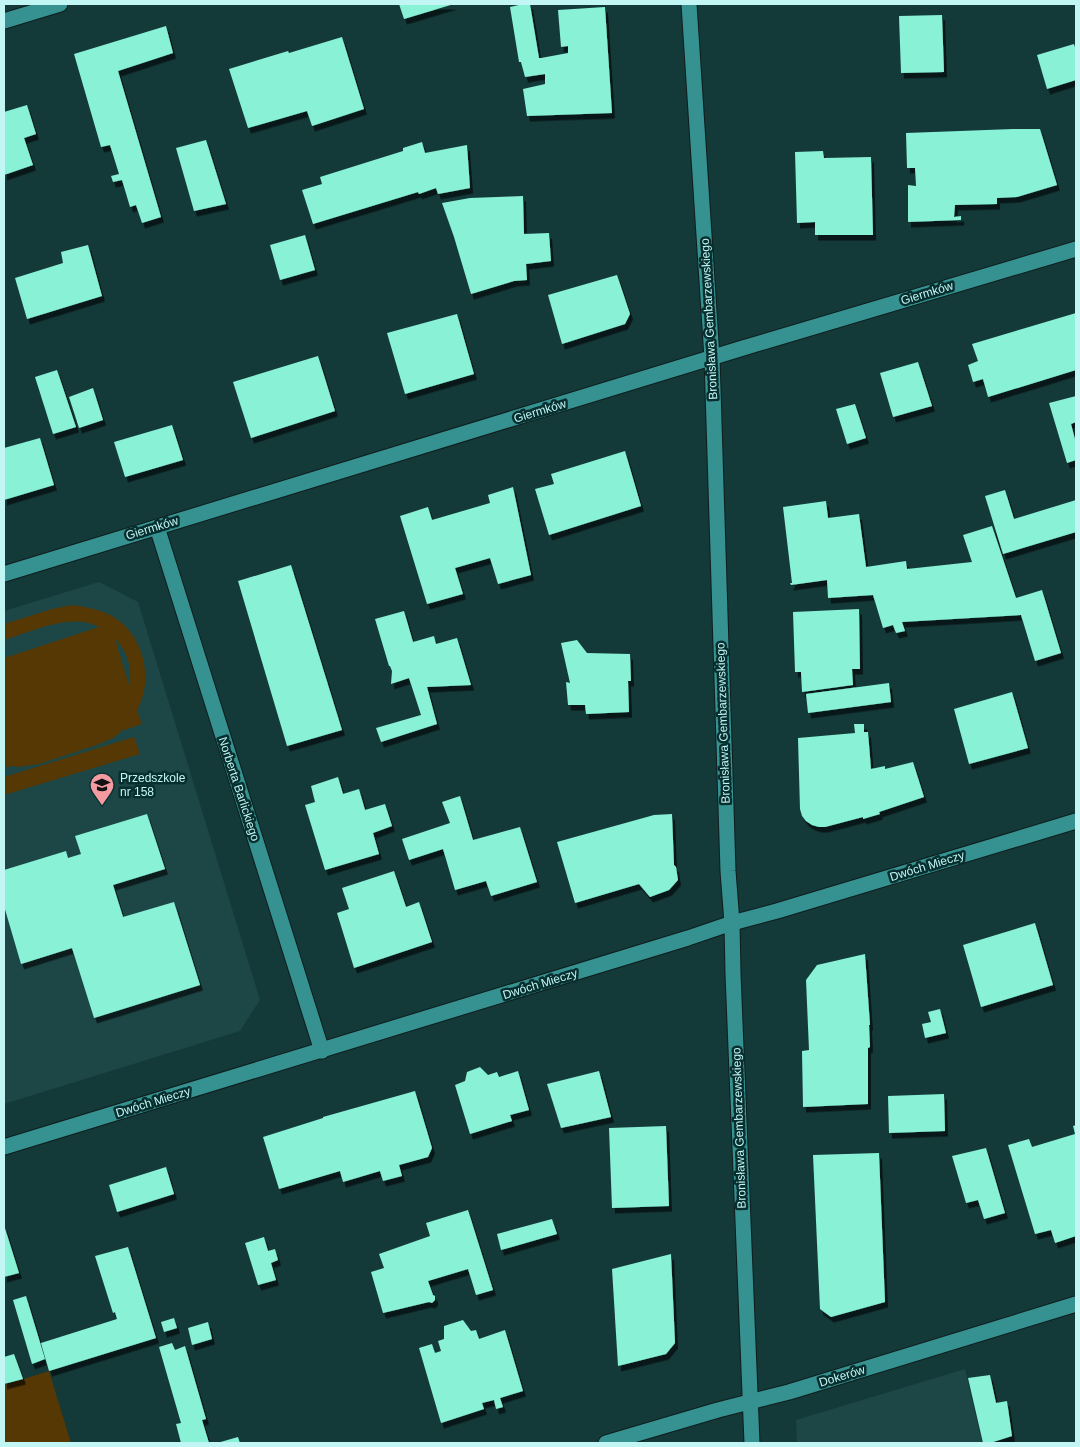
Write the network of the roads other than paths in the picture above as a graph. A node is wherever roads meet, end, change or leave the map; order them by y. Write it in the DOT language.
graph roads {
  1 [pos="60,4"];
  2 [pos="689,4"];
  3 [pos="4,21"];
  4 [pos="1076,249"];
  5 [pos="712,358"];
  6 [pos="157,527"];
  7 [pos="4,574"];
  8 [pos="1076,821"];
  9 [pos="732,923"];
  10 [pos="322,1051"];
  11 [pos="4,1147"];
  12 [pos="1076,1304"];
  13 [pos="750,1403"];
  14 [pos="606,1443"];
  15 [pos="752,1443"];
  1 -- 3 [label="street"];
  2 -- 5 [label="street, Bronisława Gembarzewskiego"];
  4 -- 5 [label="street, Giermków"];
  5 -- 6 [label="street, Giermków"];
  5 -- 9 [label="street, Bronisława Gembarzewskiego"];
  6 -- 7 [label="street, Giermków"];
  6 -- 10 [label="street, Norberta Barlickiego"];
  8 -- 9 [label="street, Dwóch Mieczy"];
  9 -- 10 [label="street, Dwóch Mieczy"];
  9 -- 13 [label="street, Bronisława Gembarzewskiego"];
  10 -- 11 [label="street, Dwóch Mieczy"];
  12 -- 13 [label="street, Dokerów"];
  13 -- 14 [label="street, Dokerów"];
  13 -- 15 [label="street, Bronisława Gembarzewskiego"];
}
